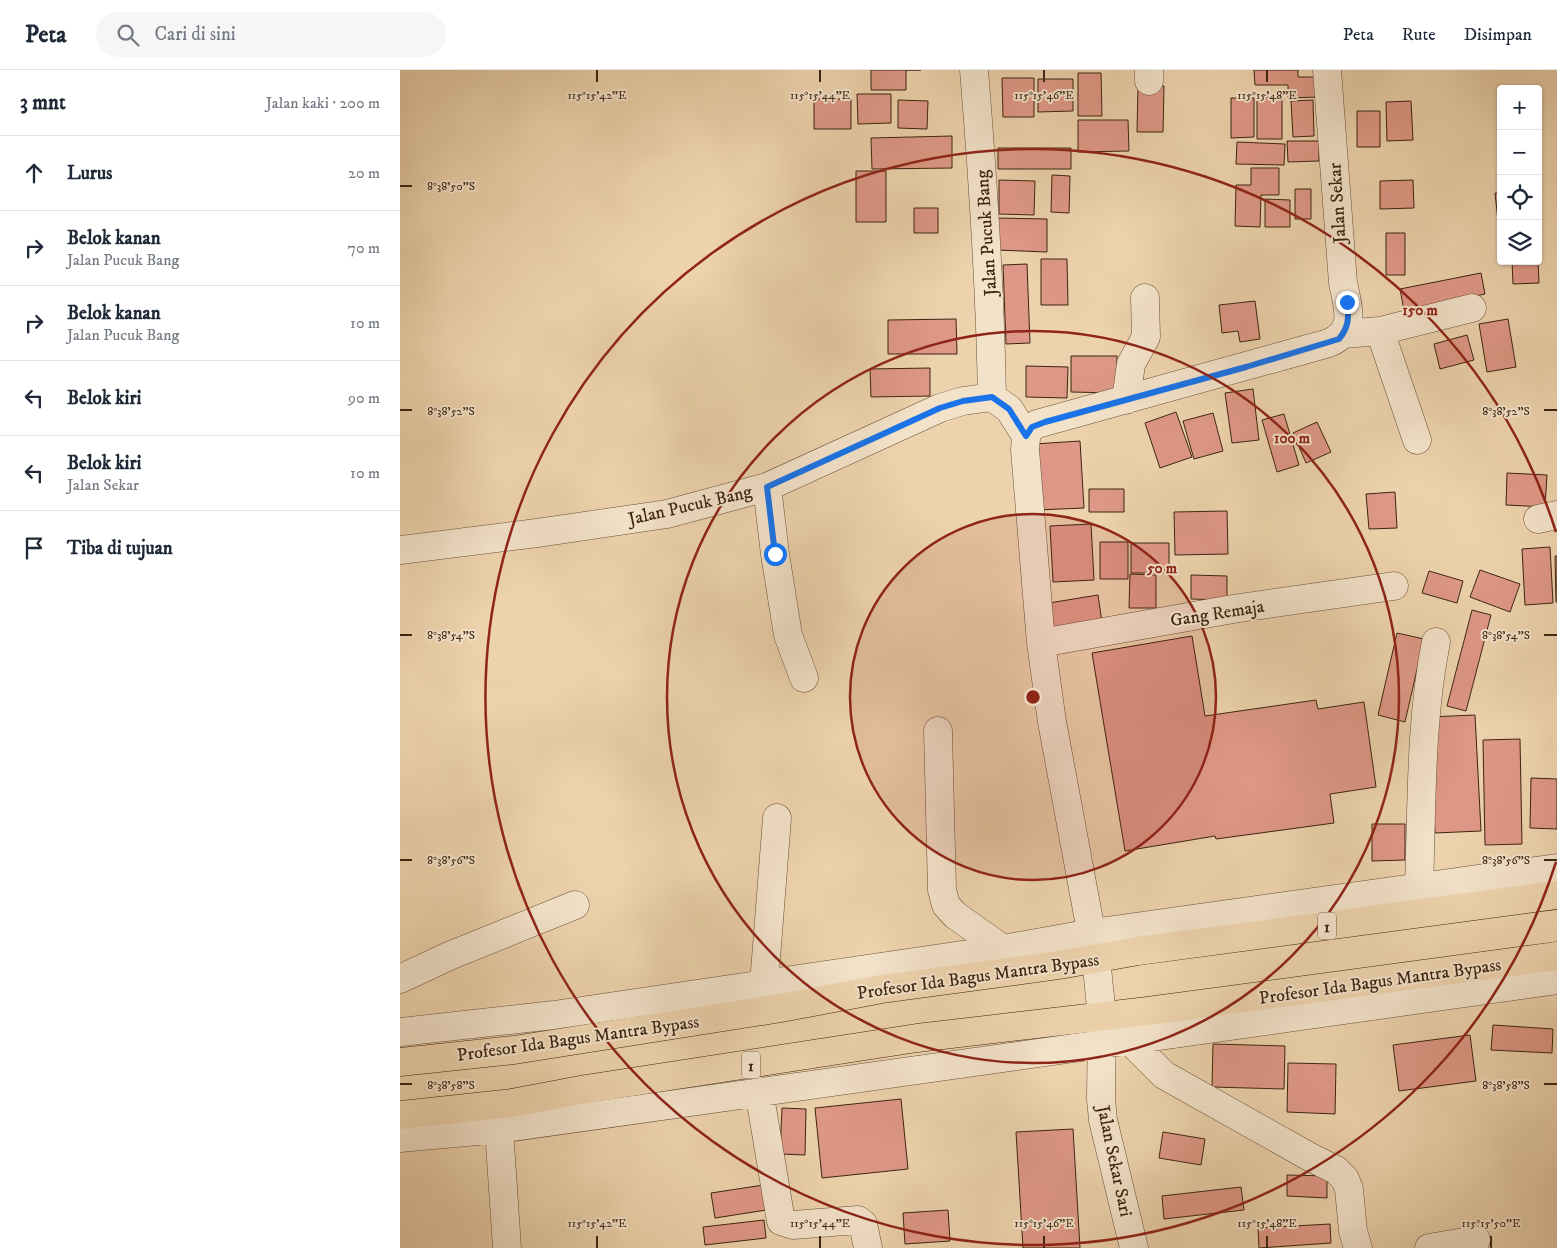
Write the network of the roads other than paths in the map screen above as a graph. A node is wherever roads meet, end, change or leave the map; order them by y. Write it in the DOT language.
graph roads {
  1 [pos="974,70"];
  2 [pos="1327,70"];
  3 [pos="1145,298"];
  4 [pos="1472,308"];
  5 [pos="1380,331"];
  6 [pos="1343,334"];
  7 [pos="992,397"];
  8 [pos="1126,400"];
  9 [pos="1026,436"];
  10 [pos="1418,440"];
  11 [pos="767,487"];
  12 [pos="400,550"];
  13 [pos="1394,586"];
  14 [pos="1436,642"];
  15 [pos="1041,643"];
  16 [pos="804,678"];
  17 [pos="938,731"];
  18 [pos="777,818"];
  19 [pos="1557,868"];
  20 [pos="1419,887"];
  21 [pos="1557,895"];
  22 [pos="575,905"];
  23 [pos="1094,946"];
  24 [pos="1003,949"];
  25 [pos="1557,956"];
  26 [pos="400,979"];
  27 [pos="1557,980"];
  28 [pos="764,984"];
  29 [pos="1102,1016"];
  30 [pos="400,1032"];
  31 [pos="1129,1040"];
  32 [pos="1102,1044"];
  33 [pos="400,1062"];
  34 [pos="759,1091"];
  35 [pos="400,1115"];
  36 [pos="499,1128"];
  37 [pos="400,1138"];
  38 [pos="1476,1240"];
  39 [pos="506,1248"];
  40 [pos="868,1248"];
  41 [pos="1134,1248"];
  42 [pos="1358,1248"];
  43 [pos="1429,1248"];
  1 -- 7 [label="street, Jalan Pucuk Bang"];
  2 -- 6 [label="street, Jalan Sekar"];
  3 -- 8 [label="street"];
  4 -- 5 [label="street"];
  5 -- 6 [label="street"];
  5 -- 10 [label="street"];
  6 -- 8 [label="street"];
  7 -- 9 [label="street"];
  7 -- 11 [label="street, Jalan Pucuk Bang"];
  8 -- 9 [label="street"];
  9 -- 15 [label="street, Jalan Sekar Sari"];
  11 -- 12 [label="street, Jalan Pucuk Bang"];
  11 -- 16 [label="street"];
  13 -- 15 [label="street, Gang Remaja"];
  14 -- 20 [label="street"];
  15 -- 23 [label="street, Jalan Sekar Sari"];
  17 -- 24 [label="street"];
  18 -- 28 [label="street"];
  19 -- 20 [label="street"];
  20 -- 23 [label="street"];
  21 -- 23 [label="highway, Profesor Ida Bagus Mantra Bypass / 1"];
  22 -- 26 [label="street"];
  23 -- 24 [label="street"];
  23 -- 29 [label="street, Jalan Sekar Sari"];
  23 -- 33 [label="highway, Profesor Ida Bagus Mantra Bypass / 1"];
  24 -- 28 [label="street"];
  25 -- 29 [label="highway, Profesor Ida Bagus Mantra Bypass / 1"];
  27 -- 31 [label="street"];
  28 -- 30 [label="street"];
  29 -- 32 [label="street, Jalan Sekar Sari"];
  29 -- 35 [label="highway, Profesor Ida Bagus Mantra Bypass / 1"];
  31 -- 32 [label="street"];
  31 -- 42 [label="street"];
  32 -- 34 [label="street"];
  32 -- 41 [label="street, Jalan Sekar Sari"];
  34 -- 36 [label="street"];
  34 -- 40 [label="street"];
  36 -- 37 [label="street"];
  36 -- 39 [label="street"];
  38 -- 43 [label="street"];
}
